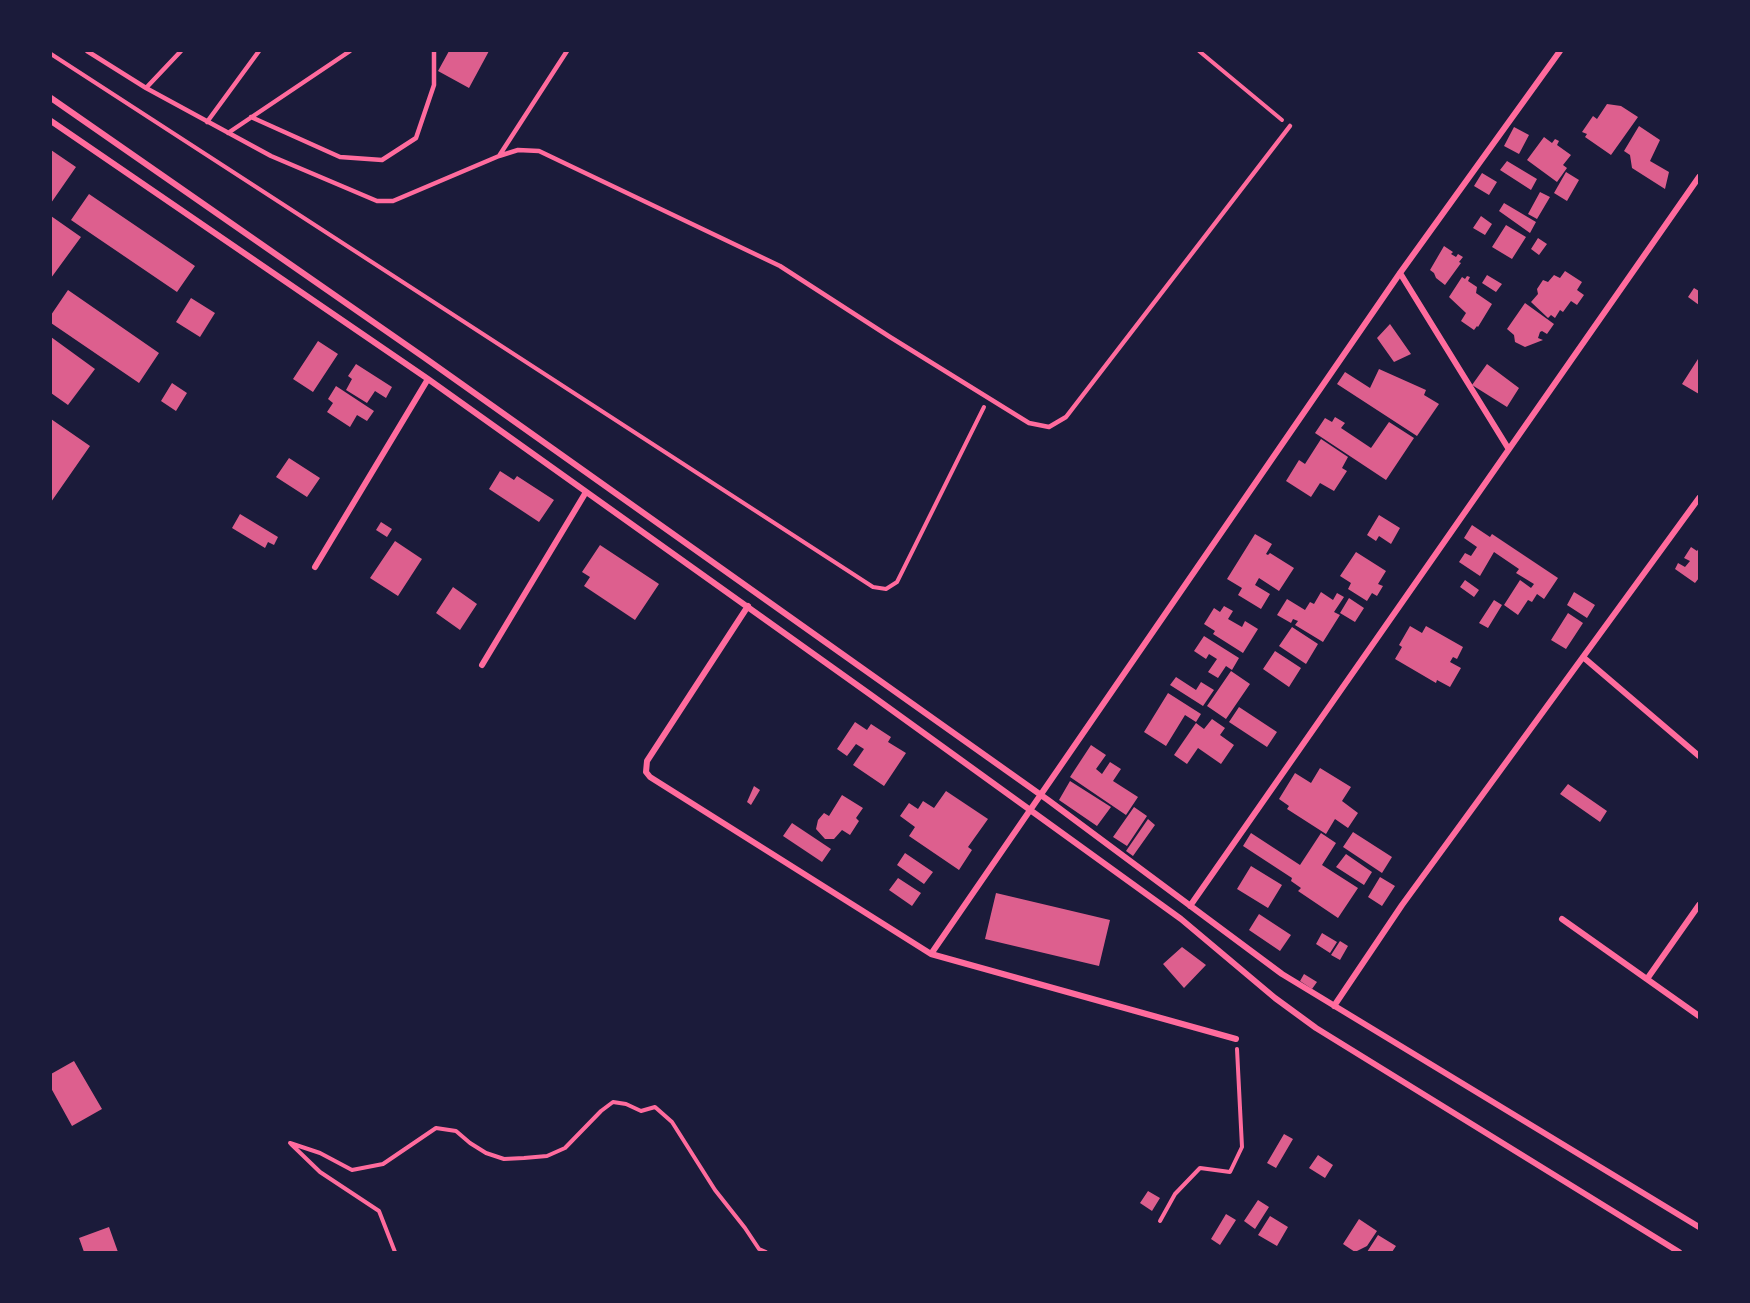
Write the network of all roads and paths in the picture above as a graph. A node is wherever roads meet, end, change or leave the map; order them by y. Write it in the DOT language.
graph roads {
  1 [pos="87,51"];
  2 [pos="181,51"];
  3 [pos="259,51"];
  4 [pos="350,51"];
  5 [pos="434,51"];
  6 [pos="567,51"];
  7 [pos="1200,51"];
  8 [pos="1560,51"];
  9 [pos="51,54"];
  10 [pos="146,88"];
  11 [pos="51,98"];
  12 [pos="251,117"];
  13 [pos="51,121"];
  14 [pos="207,122"];
  15 [pos="1290,126"];
  16 [pos="228,133"];
  17 [pos="499,156"];
  18 [pos="1699,177"];
  19 [pos="1400,273"];
  20 [pos="428,379"];
  21 [pos="988,398"];
  22 [pos="1508,448"];
  23 [pos="586,492"];
  24 [pos="1699,498"];
  25 [pos="315,567"];
  26 [pos="748,606"];
  27 [pos="1583,657"];
  28 [pos="482,665"];
  29 [pos="1699,756"];
  30 [pos="1039,794"];
  31 [pos="1029,809"];
  32 [pos="1699,905"];
  33 [pos="1190,906"];
  34 [pos="1562,919"];
  35 [pos="931,954"];
  36 [pos="1647,979"];
  37 [pos="1334,1006"];
  38 [pos="1699,1016"];
  39 [pos="1236,1040"];
  40 [pos="1160,1221"];
  41 [pos="1699,1227"];
  42 [pos="395,1252"];
  43 [pos="766,1252"];
  44 [pos="1679,1252"];
  1 -- 10 [label="lane"];
  2 -- 10 [label="lane"];
  3 -- 14 [label="lane"];
  4 -- 12 [label="lane"];
  5 -- 12 [label="lane"];
  6 -- 17 [label="lane"];
  7 -- 15 [label="path"];
  8 -- 19 [label="street"];
  9 -- 21 [label="path"];
  10 -- 14 [label="lane"];
  11 -- 30 [label="street"];
  12 -- 16 [label="lane"];
  13 -- 20 [label="street"];
  14 -- 16 [label="lane"];
  15 -- 21 [label="lane"];
  16 -- 17 [label="lane"];
  17 -- 21 [label="lane"];
  18 -- 22 [label="street"];
  19 -- 22 [label="street"];
  19 -- 30 [label="street"];
  20 -- 23 [label="street"];
  20 -- 25 [label="street"];
  22 -- 33 [label="street"];
  23 -- 26 [label="street"];
  23 -- 28 [label="street"];
  24 -- 27 [label="street"];
  26 -- 31 [label="street"];
  26 -- 35 [label="street"];
  27 -- 29 [label="street"];
  27 -- 37 [label="street"];
  30 -- 31 [label="street"];
  30 -- 33 [label="street"];
  31 -- 35 [label="street"];
  31 -- 44 [label="street"];
  32 -- 36 [label="street"];
  33 -- 37 [label="street"];
  34 -- 36 [label="street"];
  35 -- 39 [label="street"];
  36 -- 38 [label="street"];
  37 -- 41 [label="street"];
  39 -- 40 [label="path"];
  42 -- 43 [label="path"];
}
